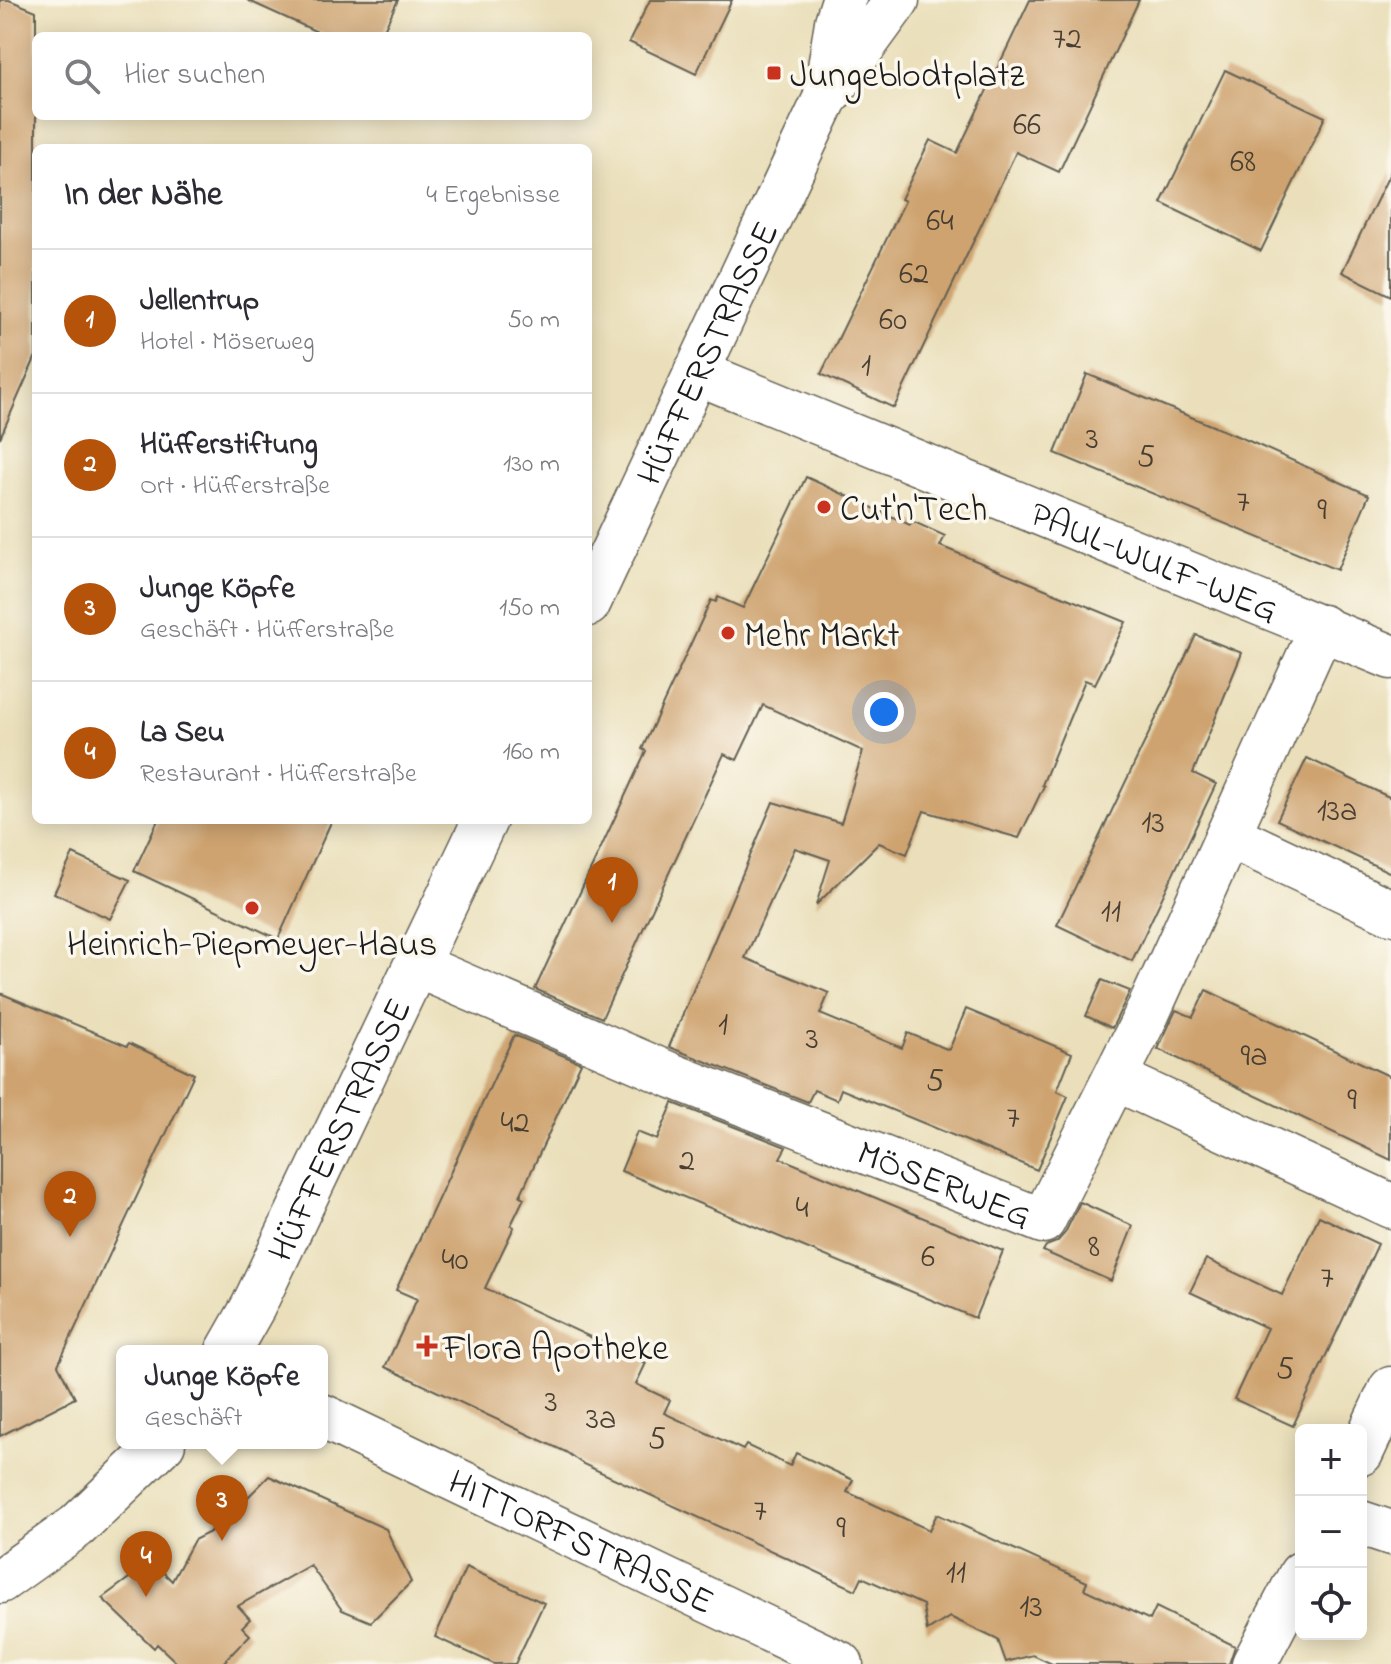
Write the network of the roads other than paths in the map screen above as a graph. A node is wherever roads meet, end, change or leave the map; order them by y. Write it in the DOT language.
graph roads {
  1 [pos="844,0"];
  2 [pos="897,0"];
  3 [pos="825,99"];
  4 [pos="696,372"];
  5 [pos="592,595"];
  6 [pos="1322,627"];
  7 [pos="1391,657"];
  8 [pos="483,824"];
  9 [pos="1228,835"];
  10 [pos="1391,912"];
  11 [pos="416,965"];
  12 [pos="1117,1079"];
  13 [pos="1391,1206"];
  14 [pos="231,1345"];
  15 [pos="1391,1389"];
  16 [pos="328,1419"];
  17 [pos="1367,1440"];
  18 [pos="157,1449"];
  19 [pos="1367,1525"];
  20 [pos="1391,1533"];
  21 [pos="0,1581"];
  22 [pos="1295,1585"];
  23 [pos="841,1664"];
  24 [pos="1254,1664"];
  1 -- 3 [label="street, HÜFFERSTRASSE"];
  2 -- 3 [label="street, HÜFFERSTRASSE"];
  3 -- 4 [label="street, HÜFFERSTRASSE"];
  4 -- 5 [label="street, HÜFFERSTRASSE"];
  4 -- 6 [label="street, PAUL-WULF-WEG"];
  6 -- 7 [label="street, PAUL-WULF-WEG"];
  6 -- 9 [label="street, MÖSERWEG"];
  8 -- 11 [label="street, HÜFFERSTRASSE"];
  9 -- 10 [label="street"];
  9 -- 12 [label="street, MÖSERWEG"];
  11 -- 12 [label="street, MÖSERWEG"];
  11 -- 14 [label="street, HÜFFERSTRASSE"];
  12 -- 13 [label="street"];
  15 -- 17 [label="street"];
  16 -- 23 [label="street, HITTORFSTRASSE"];
  18 -- 21 [label="street"];
  19 -- 20 [label="street"];
  22 -- 24 [label="street"];
}
